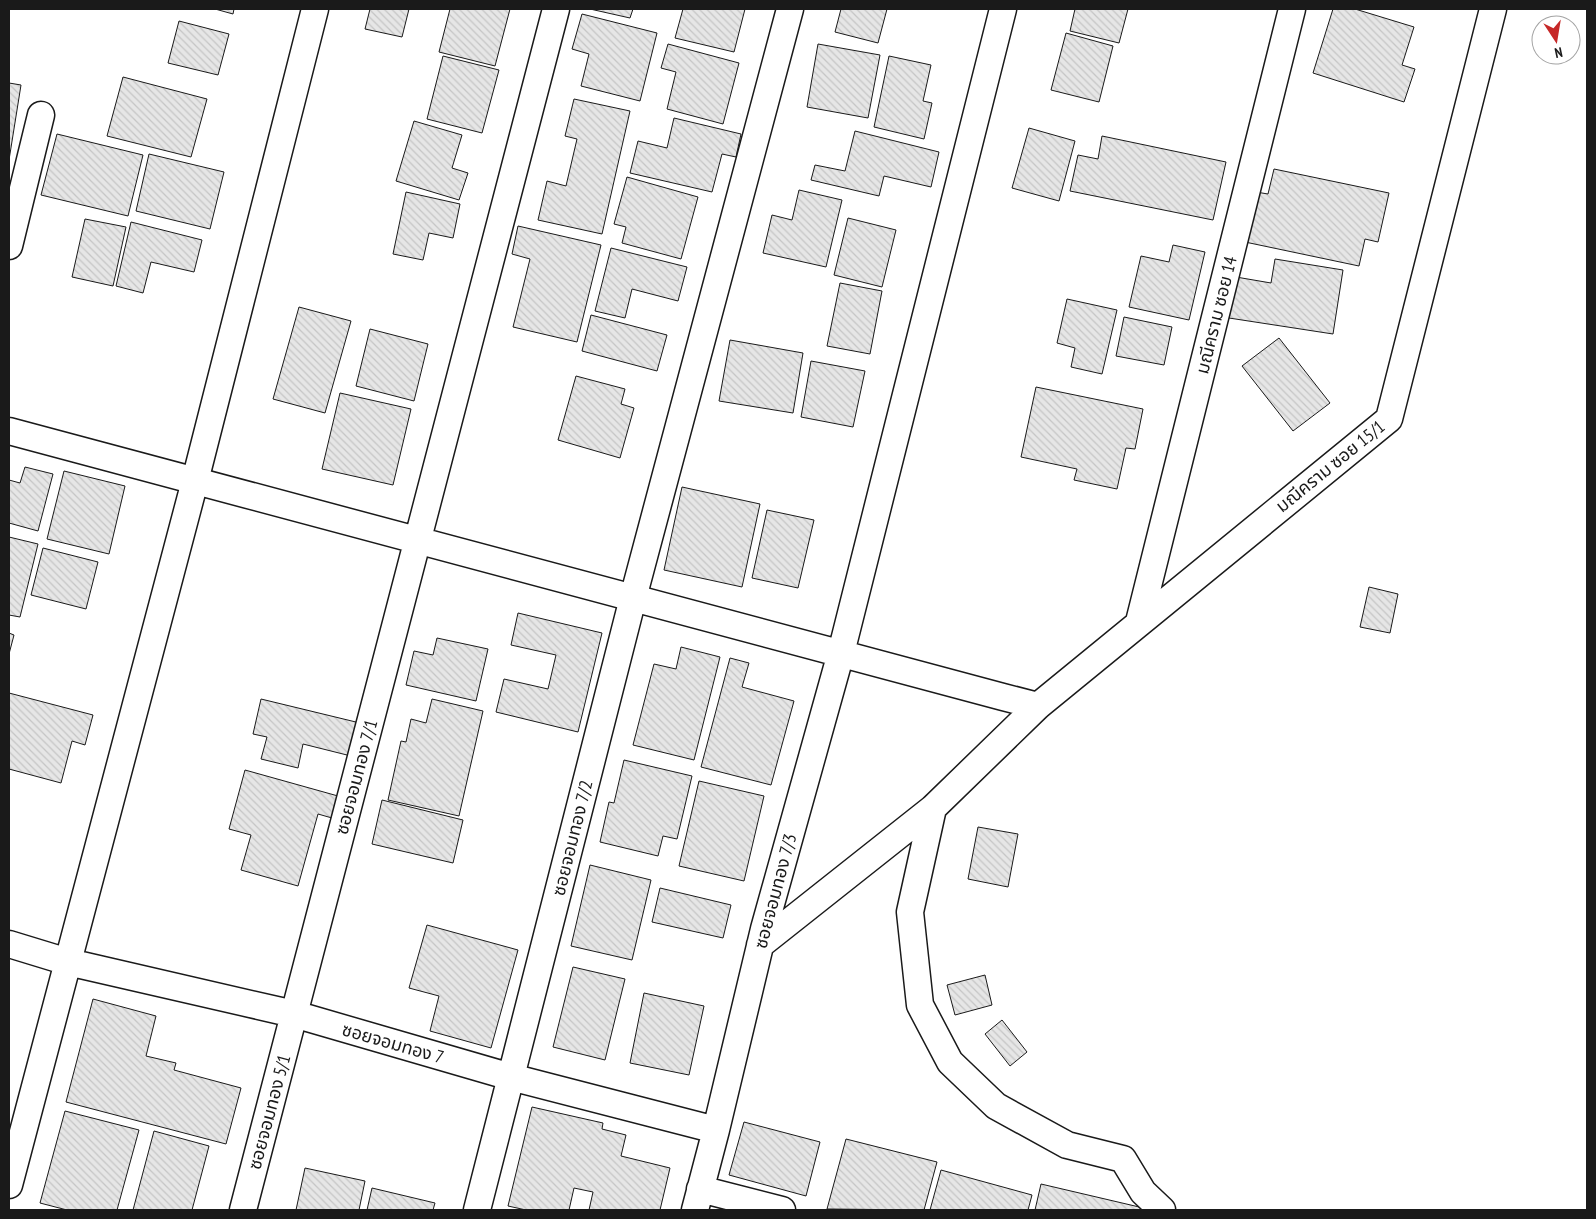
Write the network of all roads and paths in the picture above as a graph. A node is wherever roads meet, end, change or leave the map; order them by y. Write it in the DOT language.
graph roads {
  1 [pos="315,9"];
  2 [pos="556,9"];
  3 [pos="790,9"];
  4 [pos="1002,9"];
  5 [pos="1292,9"];
  6 [pos="1493,9"];
  7 [pos="41,116"];
  8 [pos="9,246"];
  9 [pos="9,431"];
  10 [pos="196,481"];
  11 [pos="417,540"];
  12 [pos="633,598"];
  13 [pos="1139,622"];
  14 [pos="841,653"];
  15 [pos="1038,706"];
  16 [pos="933,808"];
  17 [pos="9,944"];
  18 [pos="760,945"];
  19 [pos="68,962"];
  20 [pos="294,1014"];
  21 [pos="511,1077"];
  22 [pos="716,1130"];
  23 [pos="9,1185"];
  24 [pos="698,1200"];
  25 [pos="243,1210"];
  26 [pos="477,1210"];
  27 [pos="782,1210"];
  28 [pos="1162,1210"];
  1 -- 10 [label="street"];
  2 -- 11 [label="street, ซอยจอมทอง 7/1"];
  3 -- 12 [label="street, ซอยจอมทอง 7/2"];
  4 -- 14 [label="street, ซอยจอมทอง 7/3"];
  5 -- 13 [label="street, มณีคราม ซอย 14"];
  6 -- 13 [label="street, มณีคราม ซอย 15/1"];
  7 -- 8 [label="street"];
  9 -- 10 [label="street"];
  10 -- 11 [label="street"];
  10 -- 19 [label="street"];
  11 -- 12 [label="street"];
  11 -- 20 [label="street, ซอยจอมทอง 7/1"];
  12 -- 14 [label="street"];
  12 -- 21 [label="street, ซอยจอมทอง 7/2"];
  13 -- 15 [label="street, มณีคราม ซอย 15/1"];
  14 -- 15 [label="street"];
  14 -- 18 [label="street, ซอยจอมทอง 7/3"];
  15 -- 16 [label="street, มณีคราม ซอย 15/1"];
  16 -- 18 [label="street, มณีคราม ซอย 15/1"];
  16 -- 28 [label="street"];
  17 -- 19 [label="street, ซอยจอมทอง 7"];
  18 -- 22 [label="street, ซอยจอมทอง 7/3"];
  19 -- 20 [label="street, ซอยจอมทอง 7"];
  19 -- 23 [label="street"];
  20 -- 21 [label="street, ซอยจอมทอง 7"];
  20 -- 25 [label="street, ซอยจอมทอง 5/1"];
  21 -- 22 [label="street, ซอยจอมทอง 7"];
  21 -- 26 [label="street, ซอยจอมทอง 7/2"];
  22 -- 24 [label="street, ซอยจอมทอง 7/3"];
  24 -- 27 [label="street"];
}
